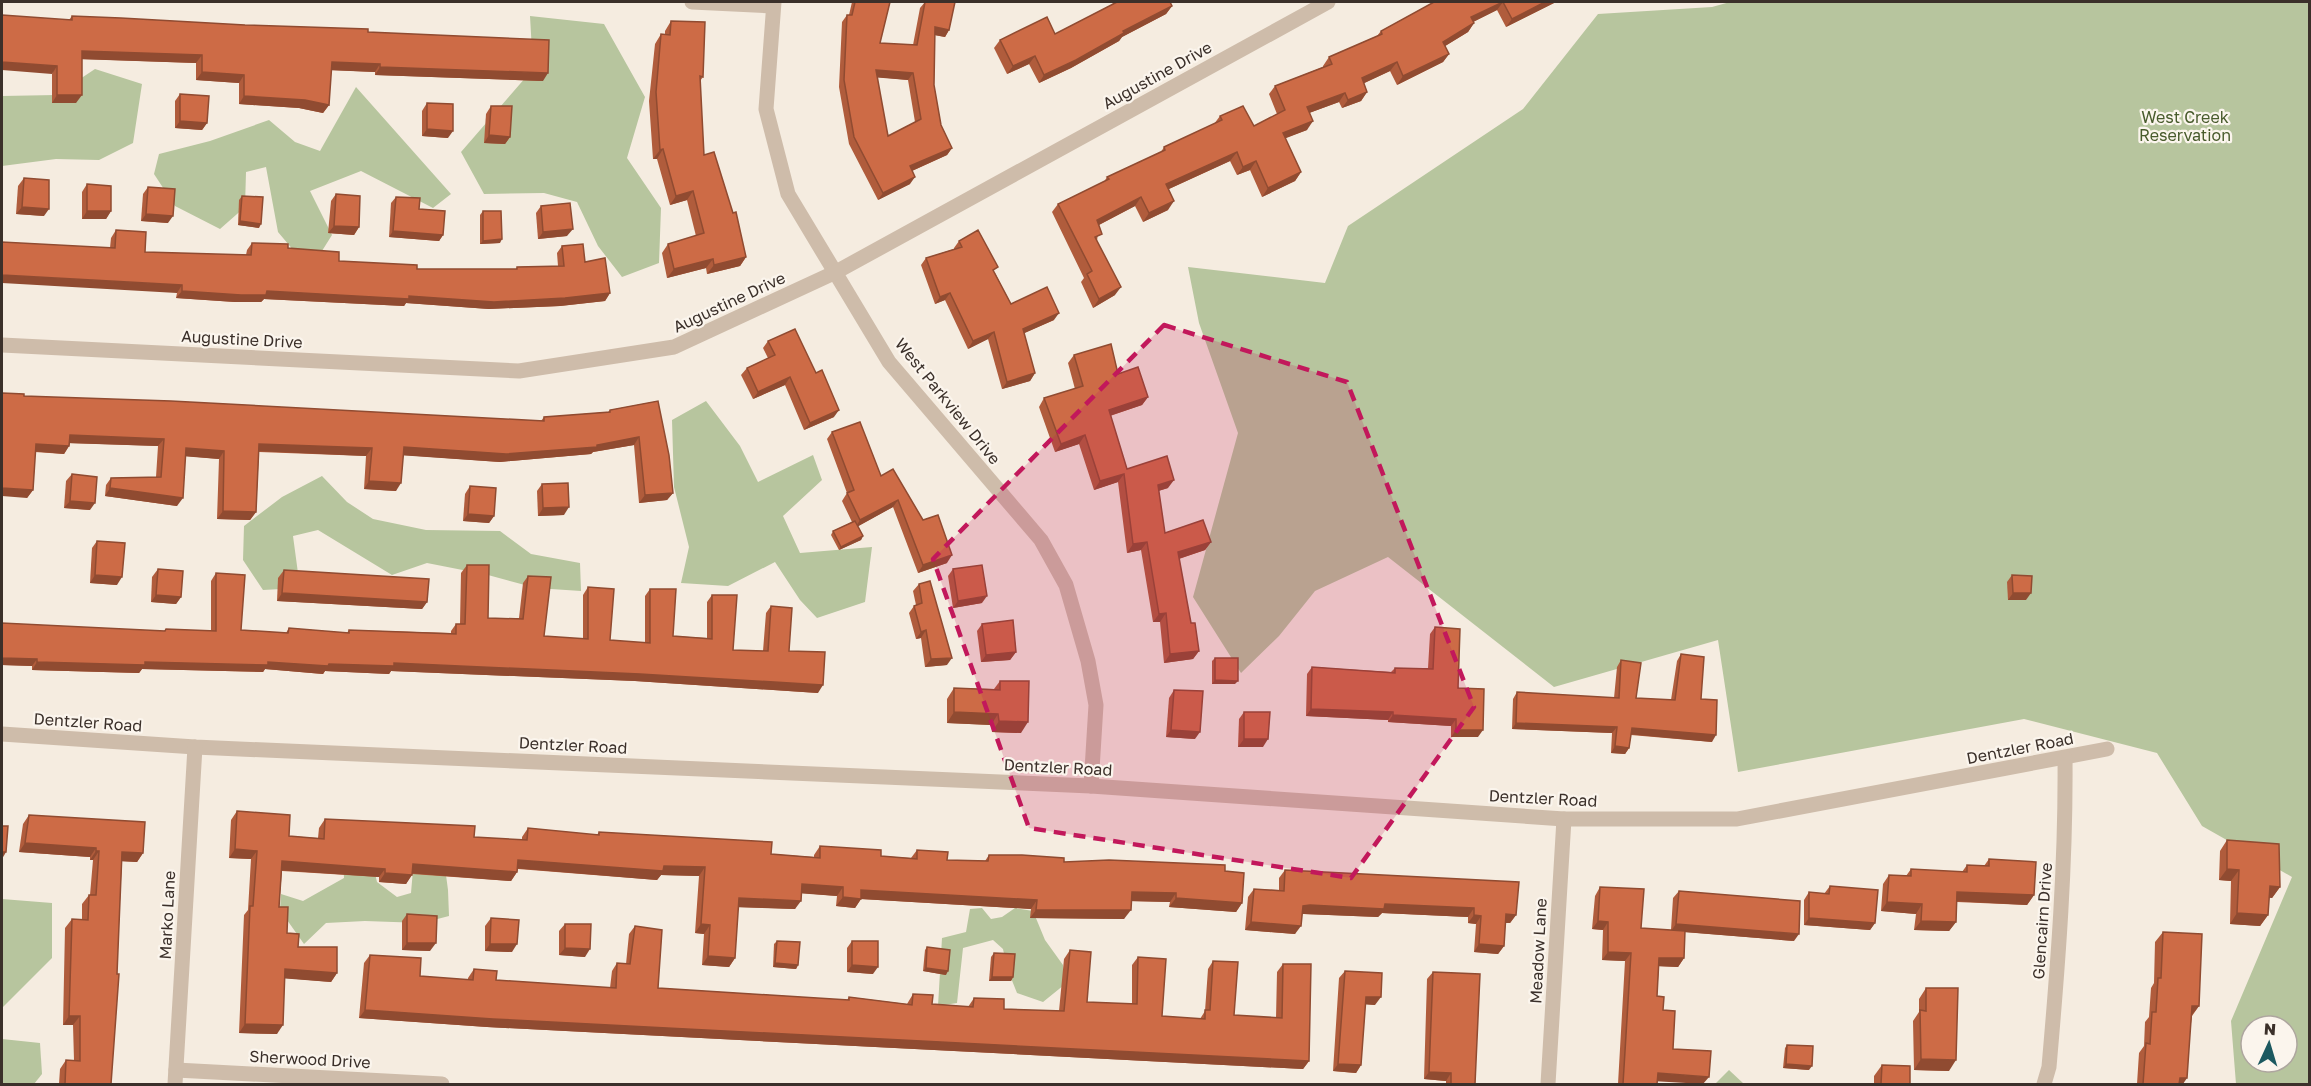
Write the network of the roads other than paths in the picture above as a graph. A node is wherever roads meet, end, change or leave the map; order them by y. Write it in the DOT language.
graph roads {
  1 [pos="692,2"];
  2 [pos="1328,2"];
  3 [pos="773,4"];
  4 [pos="836,272"];
  5 [pos="2,345"];
  6 [pos="2,734"];
  7 [pos="195,747"];
  8 [pos="2107,749"];
  9 [pos="2065,759"];
  10 [pos="1091,786"];
  11 [pos="1564,819"];
  12 [pos="176,1077"];
  13 [pos="442,1084"];
  14 [pos="1548,1084"];
  15 [pos="2044,1084"];
  1 -- 3 [label="street"];
  2 -- 4 [label="street, Augustine Drive"];
  3 -- 4 [label="street, West Parkview Drive"];
  4 -- 5 [label="street, Augustine Drive"];
  4 -- 10 [label="street, West Parkview Drive"];
  6 -- 7 [label="street, Dentzler Road"];
  7 -- 10 [label="street, Dentzler Road"];
  7 -- 12 [label="street, Marko Lane"];
  8 -- 9 [label="street, Dentzler Road"];
  9 -- 11 [label="street, Dentzler Road"];
  9 -- 15 [label="street, Glencairn Drive"];
  10 -- 11 [label="street, Dentzler Road"];
  11 -- 14 [label="street, Meadow Lane"];
  12 -- 13 [label="street, Sherwood Drive"];
}
